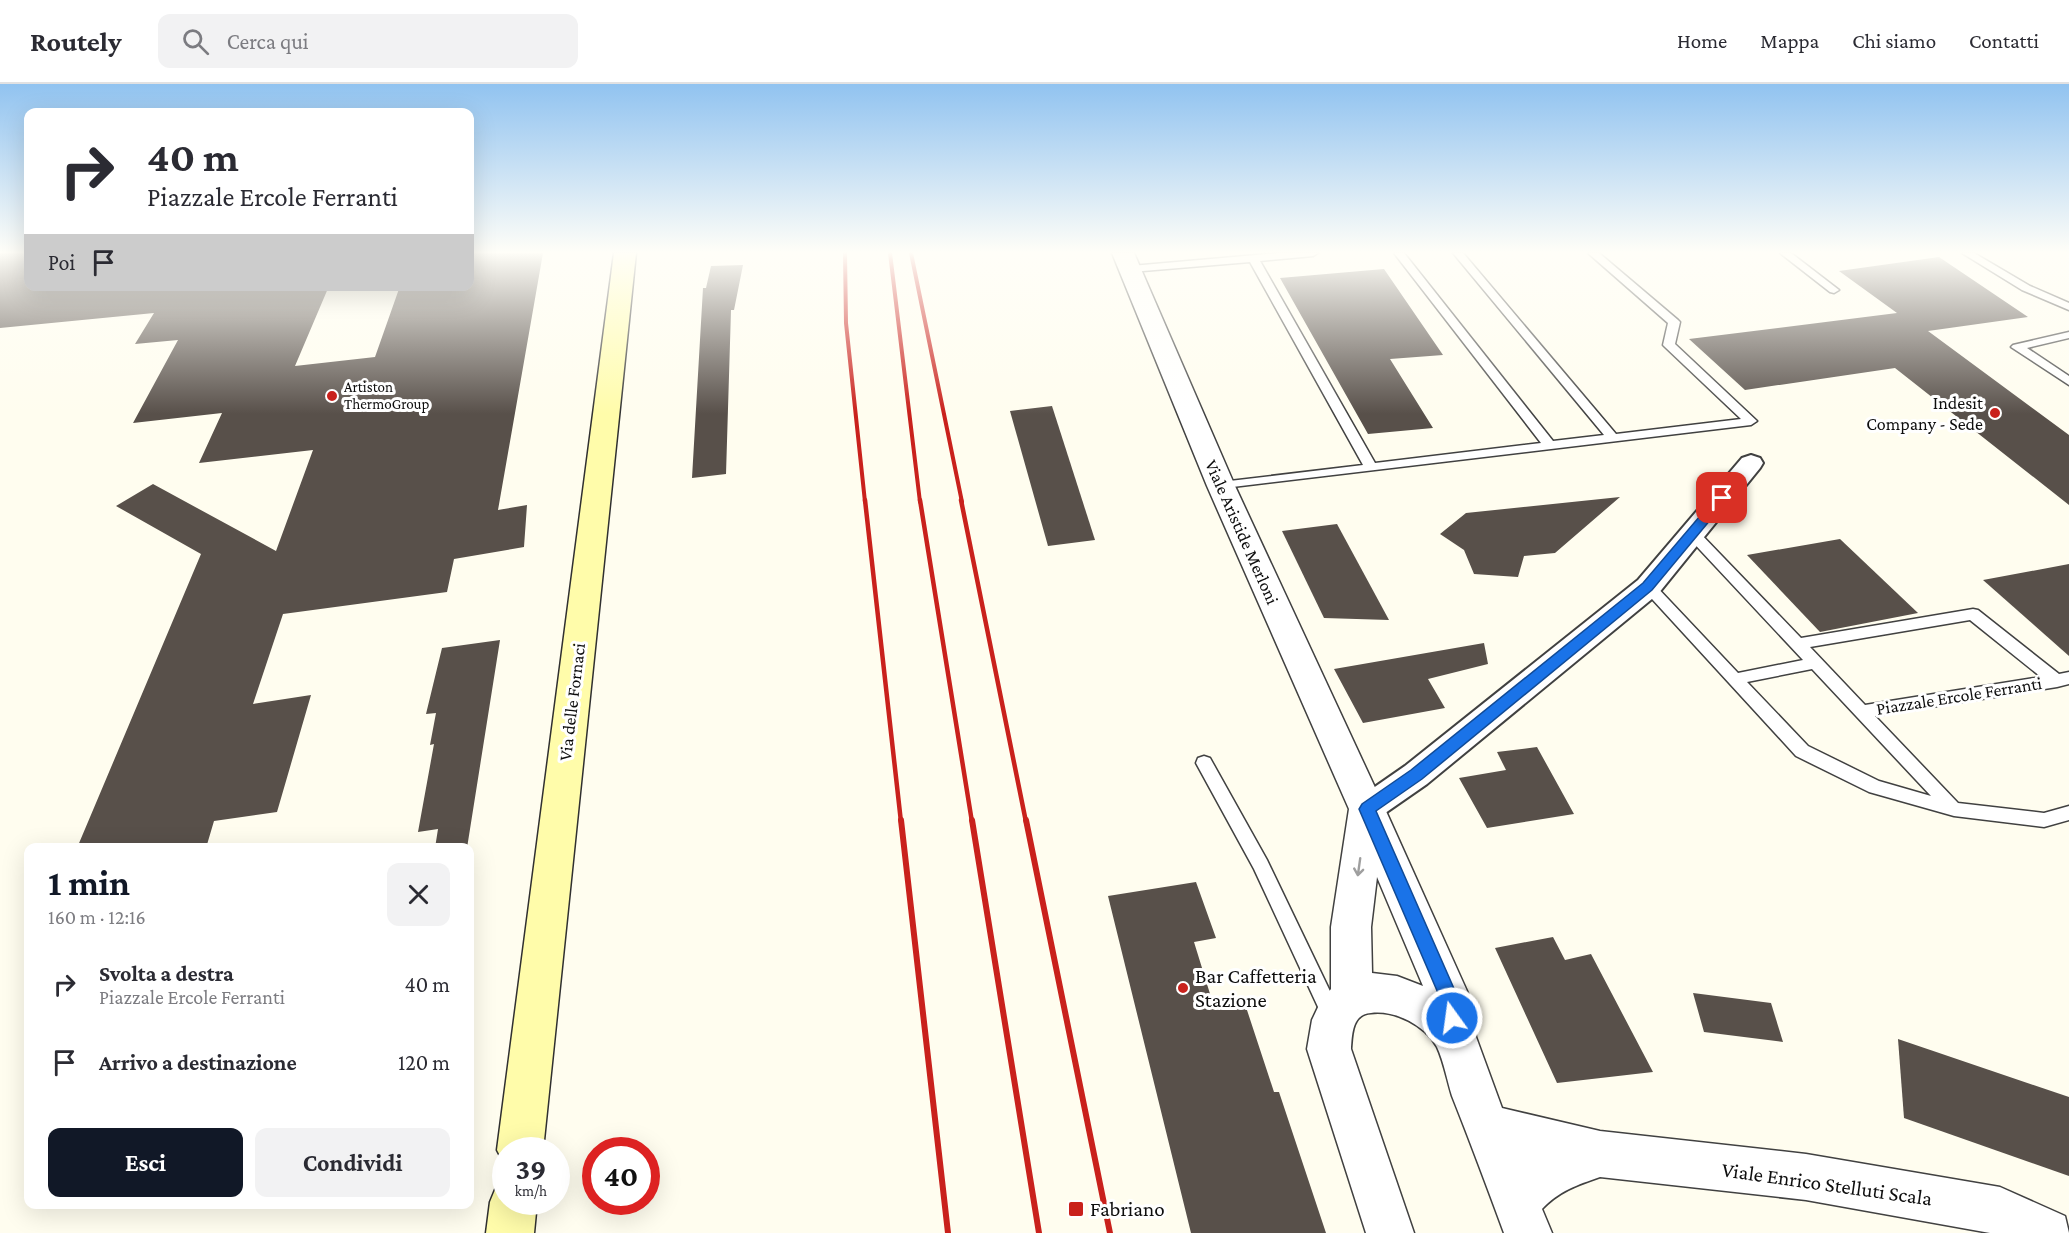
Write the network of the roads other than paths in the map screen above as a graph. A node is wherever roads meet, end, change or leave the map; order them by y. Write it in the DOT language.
graph roads {
  1 [pos="619,307"];
  2 [pos="1146,307"];
  3 [pos="1280,307"];
  4 [pos="1441,307"];
  5 [pos="1503,307"];
  6 [pos="1656,307"];
  7 [pos="2069,335"];
  8 [pos="2069,381"];
  9 [pos="1613,438"];
  10 [pos="1550,446"];
  11 [pos="1751,463"];
  12 [pos="1371,468"];
  13 [pos="1221,486"];
  14 [pos="1692,533"];
  15 [pos="1648,587"];
  16 [pos="1797,644"];
  17 [pos="1815,663"];
  18 [pos="1735,679"];
  19 [pos="2063,679"];
  20 [pos="1862,712"];
  21 [pos="1204,763"];
  22 [pos="1367,809"];
  23 [pos="1954,809"];
  24 [pos="2069,813"];
  25 [pos="1343,1007"];
  26 [pos="1455,1036"];
  27 [pos="1486,1127"];
  28 [pos="522,1137"];
  29 [pos="1600,1154"];
  30 [pos="512,1215"];
  31 [pos="1522,1218"];
  32 [pos="2031,1228"];
  33 [pos="510,1233"];
  34 [pos="1390,1233"];
  1 -- 28 [label="main road, Via delle Fornaci"];
  2 -- 13 [label="street, Viale Aristide Merloni"];
  3 -- 12 [label="lane"];
  4 -- 10 [label="lane"];
  5 -- 9 [label="lane"];
  6 -- 9 [label="lane"];
  7 -- 8 [label="lane"];
  9 -- 10 [label="lane"];
  10 -- 12 [label="lane"];
  11 -- 14 [label="street"];
  12 -- 13 [label="lane"];
  13 -- 22 [label="street, Viale Aristide Merloni"];
  14 -- 15 [label="street"];
  14 -- 16 [label="lane, Piazzale Ercole Ferranti"];
  15 -- 18 [label="lane"];
  15 -- 22 [label="street"];
  16 -- 17 [label="lane, Piazzale Ercole Ferranti"];
  16 -- 19 [label="lane, Piazzale Ercole Ferranti"];
  17 -- 18 [label="lane"];
  17 -- 20 [label="lane, Piazzale Ercole Ferranti"];
  18 -- 23 [label="lane"];
  19 -- 20 [label="lane, Piazzale Ercole Ferranti"];
  20 -- 23 [label="lane, Piazzale Ercole Ferranti"];
  21 -- 25 [label="lane"];
  22 -- 25 [label="street, one-way"];
  22 -- 26 [label="street, Viale Aristide Merloni"];
  23 -- 24 [label="lane"];
  25 -- 26 [label="street"];
  25 -- 34 [label="street"];
  26 -- 27 [label="street"];
  27 -- 29 [label="street, Viale Enrico Stelluti Scala"];
  27 -- 31 [label="street"];
  29 -- 31 [label="street, Viale Enrico Stelluti Scala"];
  29 -- 32 [label="street, Viale Enrico Stelluti Scala"];
  30 -- 33 [label="main road"];
}
